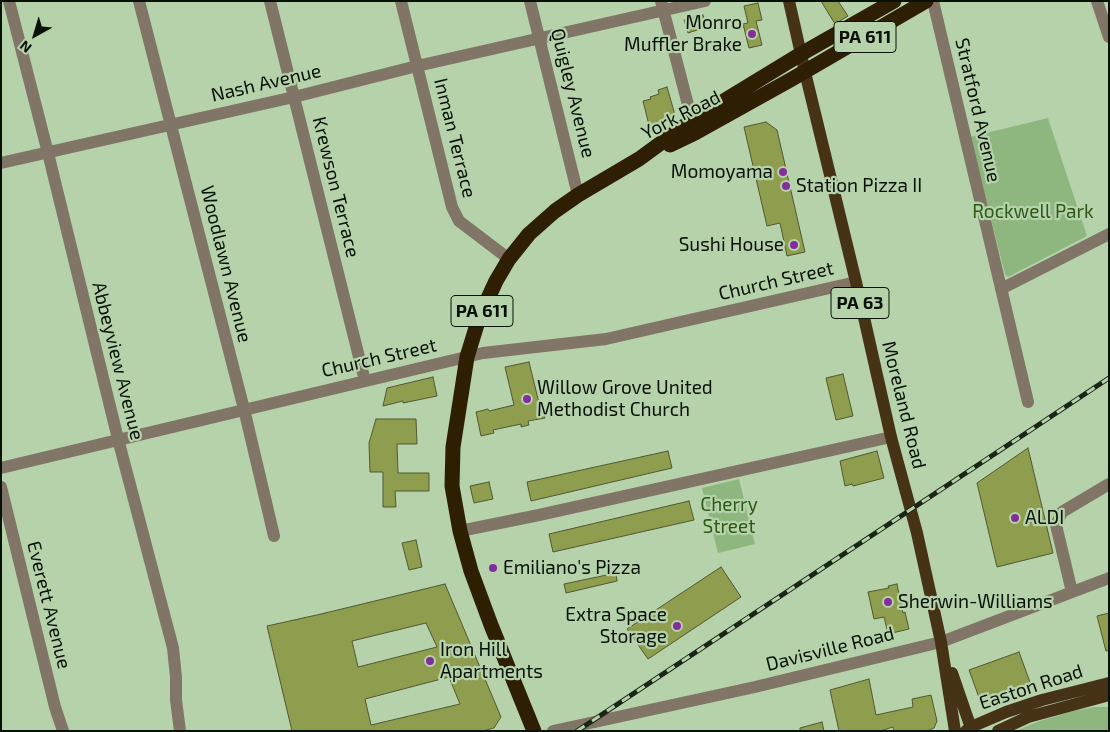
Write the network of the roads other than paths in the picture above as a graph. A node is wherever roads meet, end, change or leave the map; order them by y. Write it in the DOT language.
graph roads {
  1 [pos="9,1"];
  2 [pos="139,1"];
  3 [pos="270,1"];
  4 [pos="401,1"];
  5 [pos="530,1"];
  6 [pos="704,1"];
  7 [pos="789,1"];
  8 [pos="894,1"];
  9 [pos="926,1"];
  10 [pos="933,1"];
  11 [pos="1097,1"];
  12 [pos="662,6"];
  13 [pos="1109,37"];
  14 [pos="540,39"];
  15 [pos="800,54"];
  16 [pos="417,66"];
  17 [pos="804,72"];
  18 [pos="294,97"];
  19 [pos="171,124"];
  20 [pos="693,127"];
  21 [pos="48,153"];
  22 [pos="1,163"];
  23 [pos="578,195"];
  24 [pos="1109,234"];
  25 [pos="509,259"];
  26 [pos="856,282"];
  27 [pos="1002,289"];
  28 [pos="467,357"];
  29 [pos="366,381"];
  30 [pos="1028,402"];
  31 [pos="244,409"];
  32 [pos="892,437"];
  33 [pos="118,439"];
  34 [pos="1,468"];
  35 [pos="1109,484"];
  36 [pos="1,487"];
  37 [pos="460,531"];
  38 [pos="274,536"];
  39 [pos="1109,578"];
  40 [pos="1072,592"];
  41 [pos="941,642"];
  42 [pos="1109,683"];
  43 [pos="1109,695"];
  44 [pos="970,730"];
  45 [pos="64,731"];
  46 [pos="180,731"];
  47 [pos="534,731"];
  48 [pos="553,731"];
  49 [pos="955,731"];
  50 [pos="998,731"];
  1 -- 21 [label="street, Abbeyview Avenue"];
  2 -- 19 [label="street, Woodlawn Avenue"];
  3 -- 18 [label="street, Krewson Terrace"];
  4 -- 16 [label="street, Inman Terrace"];
  5 -- 14 [label="street, Quigley Avenue"];
  6 -- 12 [label="street, Nash Avenue"];
  7 -- 15 [label="main road, Moreland Road / PA 63"];
  8 -- 15 [label="highway, PA 611"];
  9 -- 17 [label="highway, PA 611"];
  10 -- 27 [label="street, Stratford Avenue"];
  11 -- 13 [label="street"];
  12 -- 14 [label="street, Nash Avenue"];
  12 -- 20 [label="street"];
  14 -- 16 [label="street, Nash Avenue"];
  14 -- 23 [label="street, Quigley Avenue"];
  15 -- 17 [label="main road, Moreland Road / PA 63"];
  15 -- 20 [label="highway, York Road / PA 611"];
  16 -- 18 [label="street, Nash Avenue"];
  16 -- 25 [label="street, Inman Terrace"];
  17 -- 20 [label="highway, York Road / PA 611"];
  17 -- 26 [label="main road, Moreland Road / PA 63"];
  18 -- 19 [label="street, Nash Avenue"];
  18 -- 29 [label="street, Krewson Terrace"];
  19 -- 21 [label="street, Nash Avenue"];
  19 -- 31 [label="street, Woodlawn Avenue"];
  20 -- 23 [label="highway, York Road / PA 611"];
  21 -- 22 [label="street, Nash Avenue"];
  21 -- 33 [label="street, Abbeyview Avenue"];
  23 -- 25 [label="highway, PA 611"];
  24 -- 27 [label="street"];
  25 -- 28 [label="highway, PA 611"];
  26 -- 28 [label="street, Church Street"];
  26 -- 32 [label="main road, Moreland Road / PA 63"];
  27 -- 30 [label="street, Stratford Avenue"];
  28 -- 29 [label="street, Church Street"];
  28 -- 37 [label="highway, PA 611"];
  29 -- 31 [label="street, Church Street"];
  31 -- 33 [label="street, Church Street"];
  31 -- 38 [label="street, Woodlawn Avenue"];
  32 -- 37 [label="street"];
  32 -- 41 [label="main road, Moreland Road / PA 63"];
  33 -- 34 [label="street, Church Street"];
  33 -- 46 [label="street, Abbeyview Avenue"];
  35 -- 40 [label="street"];
  36 -- 45 [label="street, Everett Avenue"];
  37 -- 47 [label="highway, PA 611"];
  39 -- 40 [label="street, Davisville Road"];
  40 -- 41 [label="street, Davisville Road"];
  41 -- 44 [label="main road, PA 63"];
  41 -- 48 [label="street, Davisville Road"];
  41 -- 49 [label="main road, PA 63"];
  42 -- 44 [label="main road, Easton Road"];
  43 -- 50 [label="main road, Easton Road"];
}
